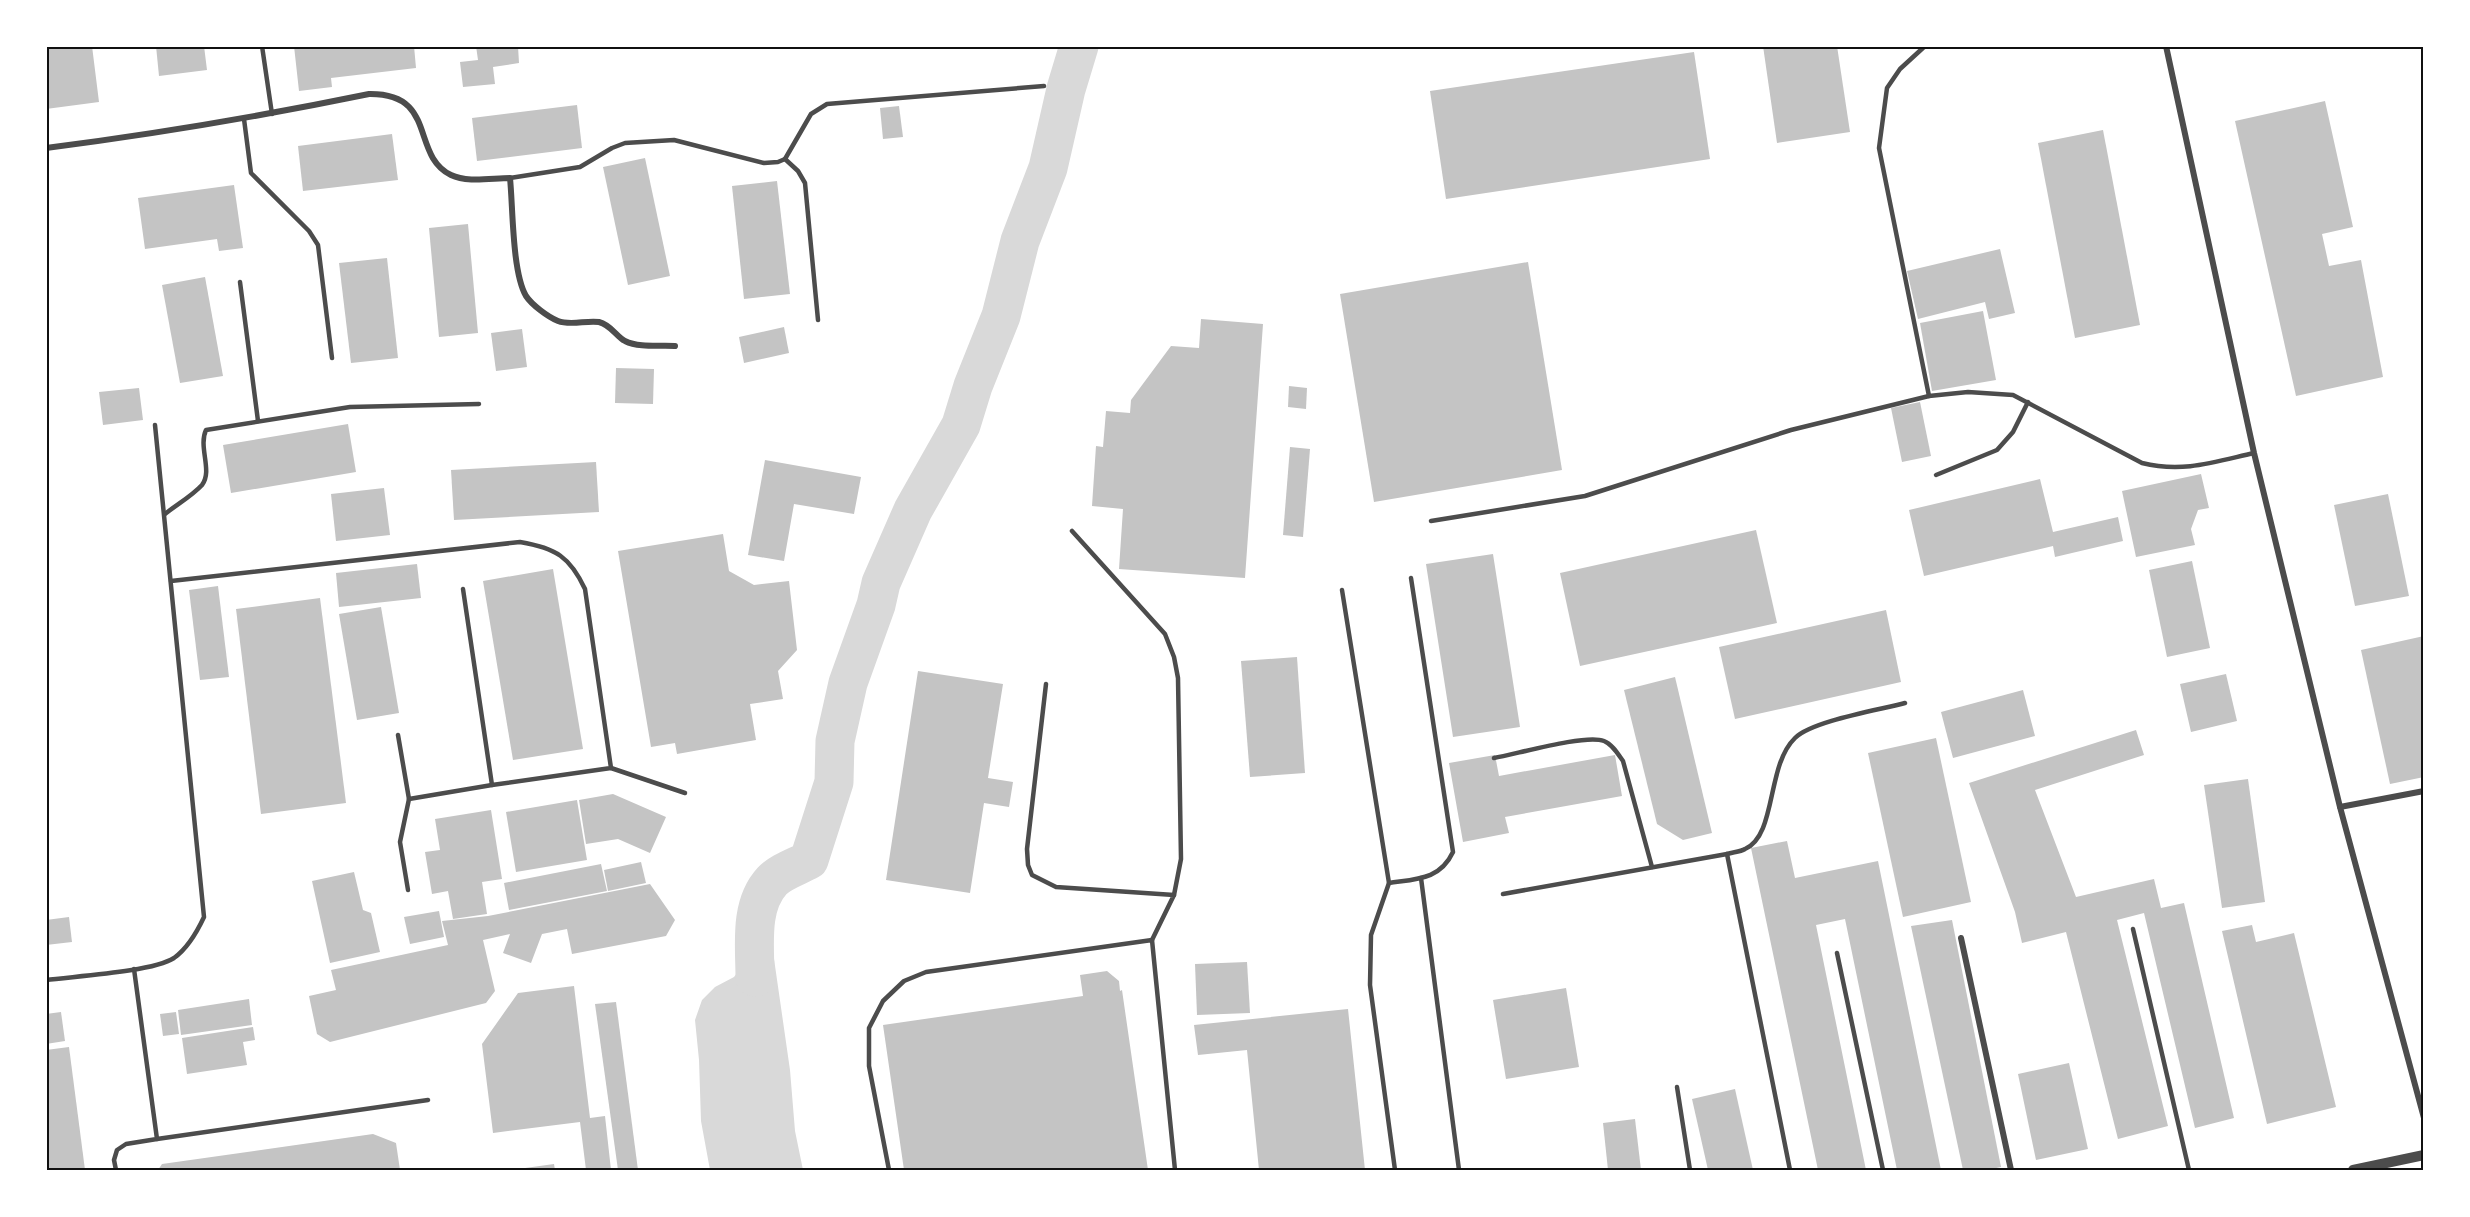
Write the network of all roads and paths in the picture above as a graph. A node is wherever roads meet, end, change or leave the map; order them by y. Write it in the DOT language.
graph roads {
  1 [pos="262,46"];
  2 [pos="1929,46"];
  3 [pos="2166,46"];
  4 [pos="1044,86"];
  5 [pos="272,114"];
  6 [pos="244,119"];
  7 [pos="46,148"];
  8 [pos="785,159"];
  9 [pos="510,178"];
  10 [pos="240,282"];
  11 [pos="818,320"];
  12 [pos="675,346"];
  13 [pos="332,358"];
  14 [pos="1929,396"];
  15 [pos="2028,402"];
  16 [pos="479,404"];
  17 [pos="258,422"];
  18 [pos="156,425"];
  19 [pos="2254,453"];
  20 [pos="1936,475"];
  21 [pos="165,514"];
  22 [pos="1431,521"];
  23 [pos="1072,531"];
  24 [pos="1411,578"];
  25 [pos="171,581"];
  26 [pos="463,589"];
  27 [pos="1342,590"];
  28 [pos="1046,684"];
  29 [pos="1905,703"];
  30 [pos="398,735"];
  31 [pos="1494,758"];
  32 [pos="611,768"];
  33 [pos="492,785"];
  34 [pos="2424,791"];
  35 [pos="685,793"];
  36 [pos="409,799"];
  37 [pos="2340,807"];
  38 [pos="1727,854"];
  39 [pos="1652,867"];
  40 [pos="1421,878"];
  41 [pos="1389,883"];
  42 [pos="408,890"];
  43 [pos="1503,894"];
  44 [pos="1174,895"];
  45 [pos="2133,929"];
  46 [pos="1961,938"];
  47 [pos="1152,940"];
  48 [pos="1837,953"];
  49 [pos="134,969"];
  50 [pos="46,980"];
  51 [pos="1677,1087"];
  52 [pos="428,1100"];
  53 [pos="2424,1118"];
  54 [pos="157,1139"];
  55 [pos="2424,1155"];
  56 [pos="116,1170"];
  57 [pos="889,1170"];
  58 [pos="1174,1170"];
  59 [pos="1395,1170"];
  60 [pos="1459,1170"];
  61 [pos="1690,1170"];
  62 [pos="1791,1170"];
  63 [pos="1883,1170"];
  64 [pos="2011,1170"];
  65 [pos="2189,1170"];
  66 [pos="2354,1170"];
  1 -- 5 [label="lane"];
  2 -- 14 [label="lane"];
  3 -- 19 [label="street"];
  4 -- 8 [label="lane"];
  5 -- 6 [label="street"];
  5 -- 9 [label="street"];
  6 -- 7 [label="street"];
  6 -- 13 [label="lane"];
  8 -- 9 [label="lane"];
  8 -- 11 [label="lane"];
  9 -- 12 [label="street"];
  10 -- 17 [label="lane"];
  14 -- 15 [label="lane"];
  14 -- 22 [label="lane"];
  15 -- 19 [label="lane"];
  15 -- 20 [label="lane"];
  16 -- 17 [label="lane"];
  17 -- 21 [label="lane"];
  18 -- 21 [label="lane"];
  19 -- 37 [label="street"];
  21 -- 25 [label="lane"];
  23 -- 44 [label="lane"];
  24 -- 40 [label="lane"];
  25 -- 32 [label="lane"];
  25 -- 49 [label="lane"];
  26 -- 33 [label="lane"];
  27 -- 41 [label="lane"];
  28 -- 44 [label="lane"];
  29 -- 38 [label="lane"];
  30 -- 36 [label="lane"];
  31 -- 39 [label="lane"];
  32 -- 33 [label="lane"];
  32 -- 35 [label="lane"];
  33 -- 36 [label="lane"];
  34 -- 37 [label="street"];
  36 -- 42 [label="lane"];
  37 -- 53 [label="street"];
  38 -- 39 [label="lane"];
  38 -- 62 [label="lane"];
  39 -- 43 [label="lane"];
  40 -- 41 [label="lane"];
  40 -- 60 [label="lane"];
  41 -- 59 [label="lane"];
  44 -- 47 [label="lane"];
  45 -- 65 [label="lane"];
  46 -- 64 [label="street"];
  47 -- 57 [label="lane"];
  47 -- 58 [label="lane"];
  48 -- 63 [label="lane"];
  49 -- 50 [label="lane"];
  49 -- 54 [label="lane"];
  51 -- 61 [label="lane"];
  52 -- 54 [label="lane"];
  54 -- 56 [label="lane"];
  55 -- 66 [label="street"];
}
